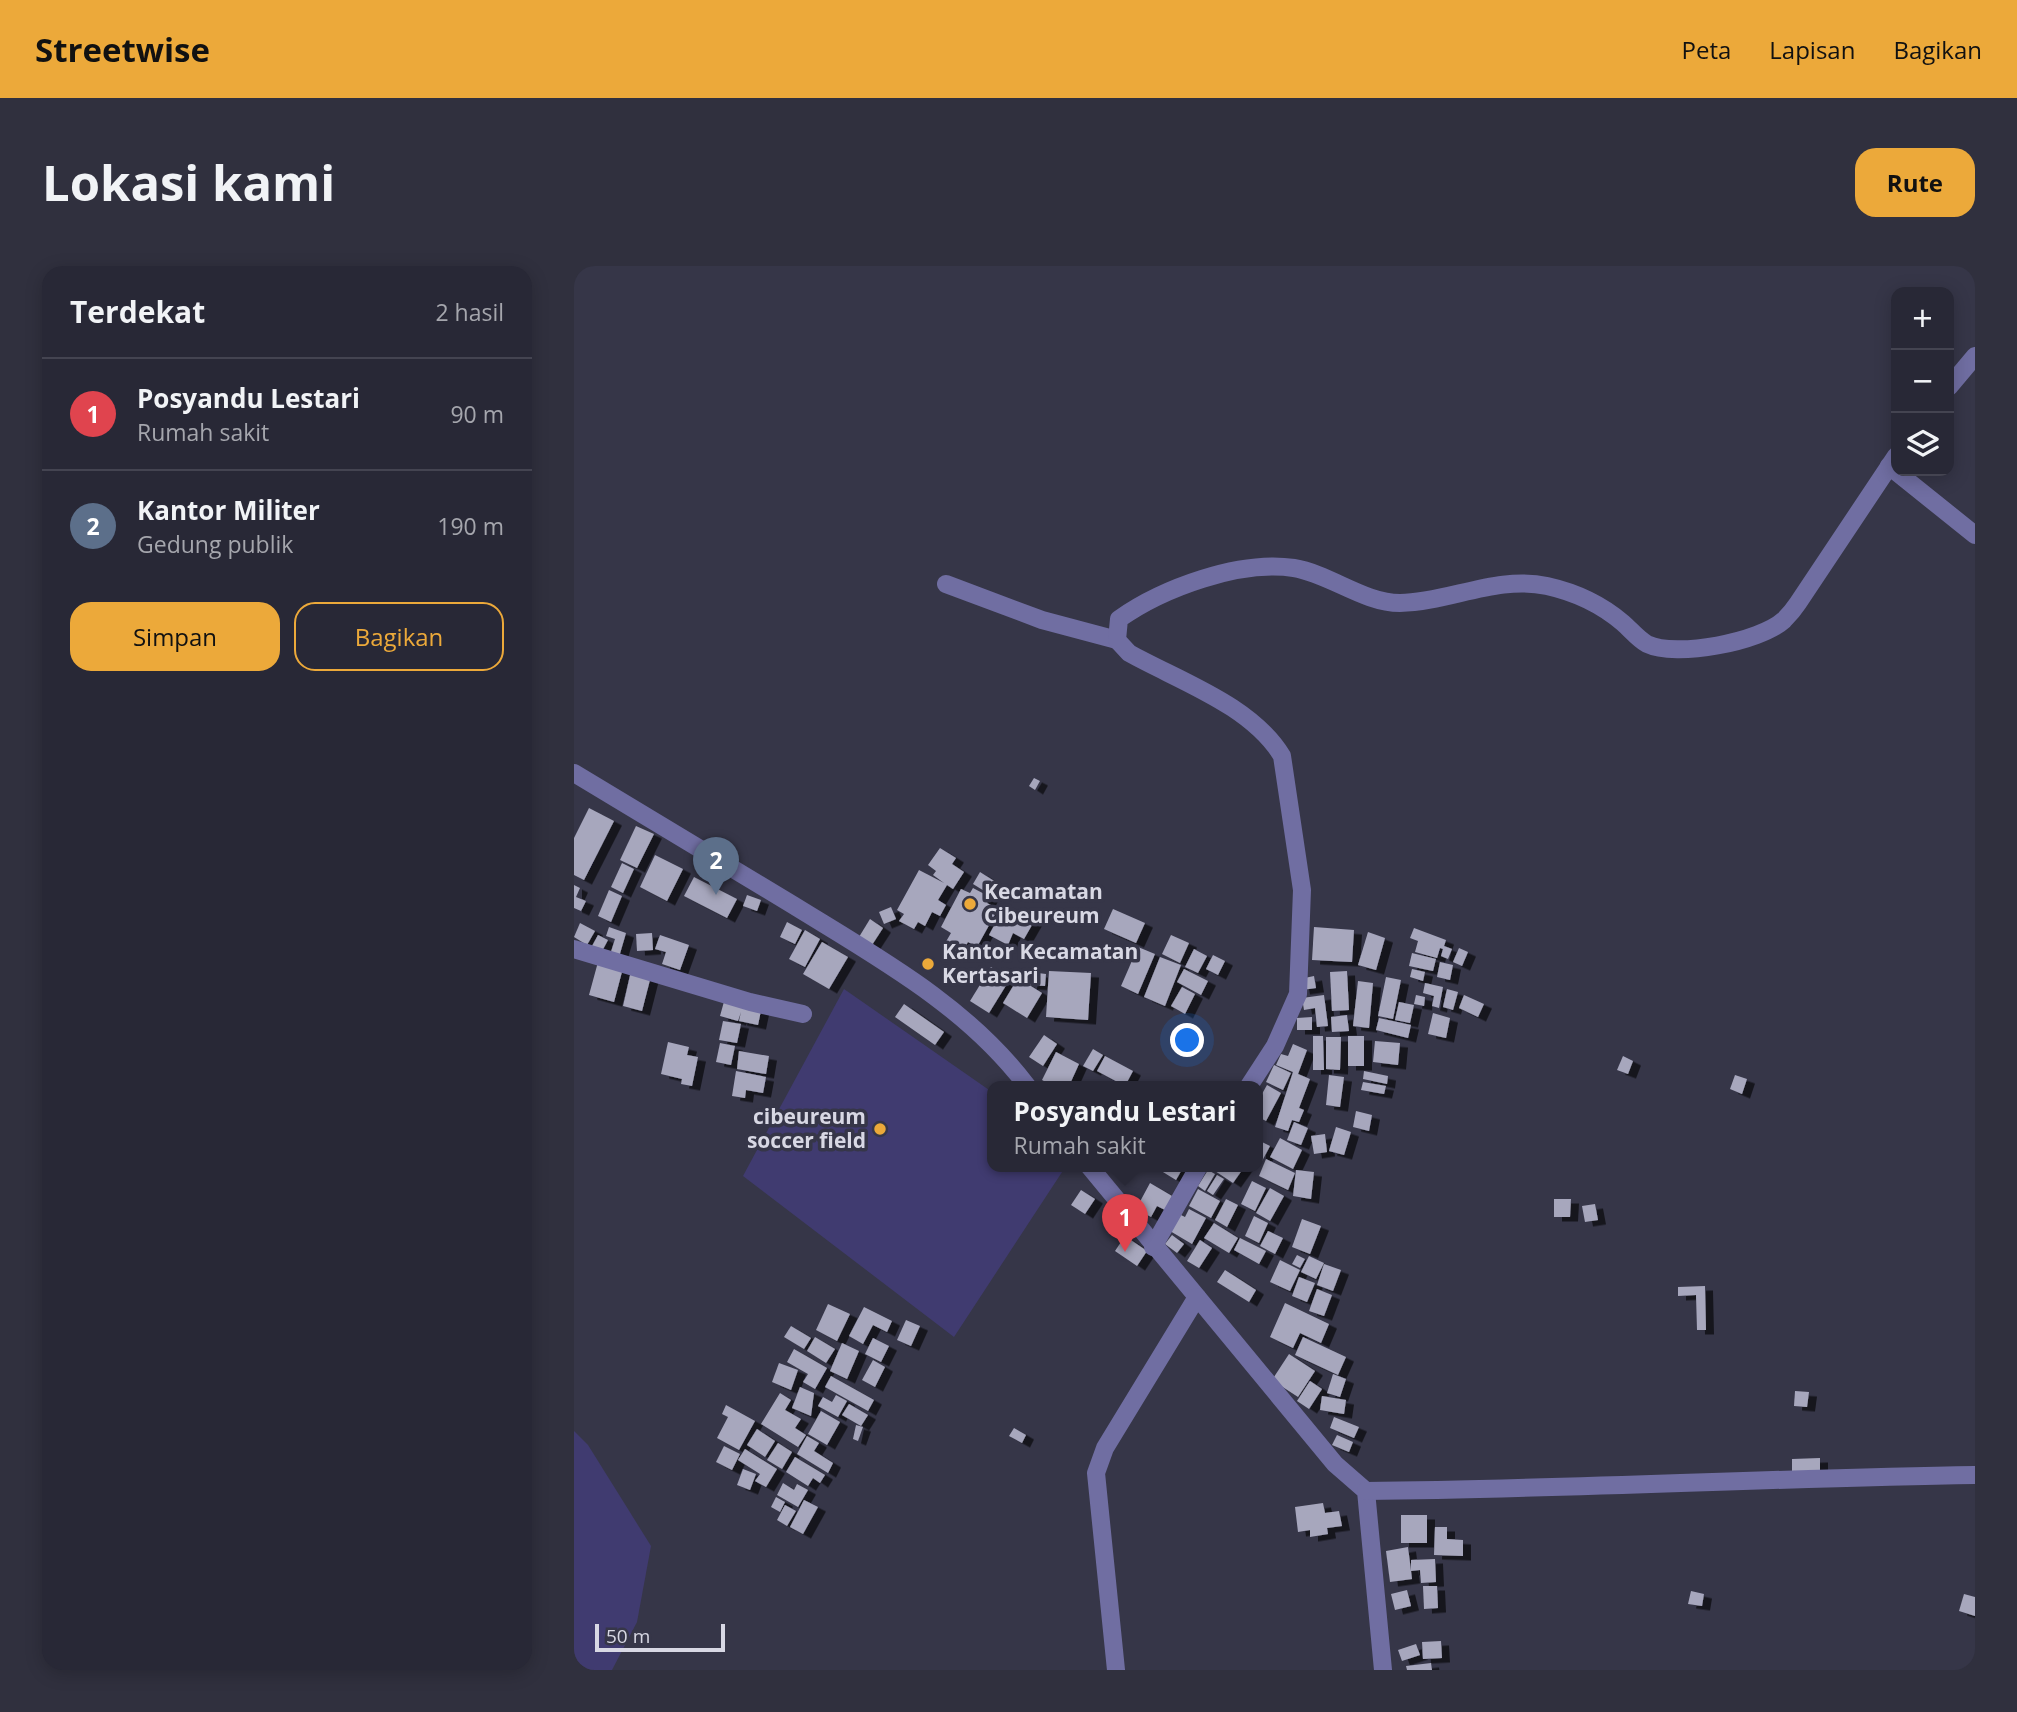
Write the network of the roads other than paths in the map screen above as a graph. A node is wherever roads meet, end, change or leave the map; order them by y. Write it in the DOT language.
graph roads {
  1 [pos="1975,356"];
  2 [pos="1954,381"];
  3 [pos="1891,463"];
  4 [pos="1909,476"];
  5 [pos="1975,535"];
  6 [pos="946,584"];
  7 [pos="1117,640"];
  8 [pos="574,773"];
  9 [pos="574,949"];
  10 [pos="803,1014"];
  11 [pos="1023,1081"];
  12 [pos="1252,1081"];
  13 [pos="1094,1172"];
  14 [pos="1196,1172"];
  15 [pos="1153,1248"];
  16 [pos="1197,1297"];
  17 [pos="1975,1475"];
  18 [pos="1366,1491"];
  19 [pos="1116,1670"];
  20 [pos="1383,1670"];
  1 -- 2 [label="street"];
  3 -- 7 [label="street"];
  4 -- 5 [label="street"];
  6 -- 7 [label="street"];
  7 -- 12 [label="street"];
  8 -- 11 [label="street"];
  9 -- 10 [label="street"];
  13 -- 15 [label="street"];
  14 -- 15 [label="street"];
  15 -- 16 [label="street"];
  16 -- 18 [label="street"];
  16 -- 19 [label="street"];
  17 -- 18 [label="street"];
  18 -- 20 [label="street"];
}
